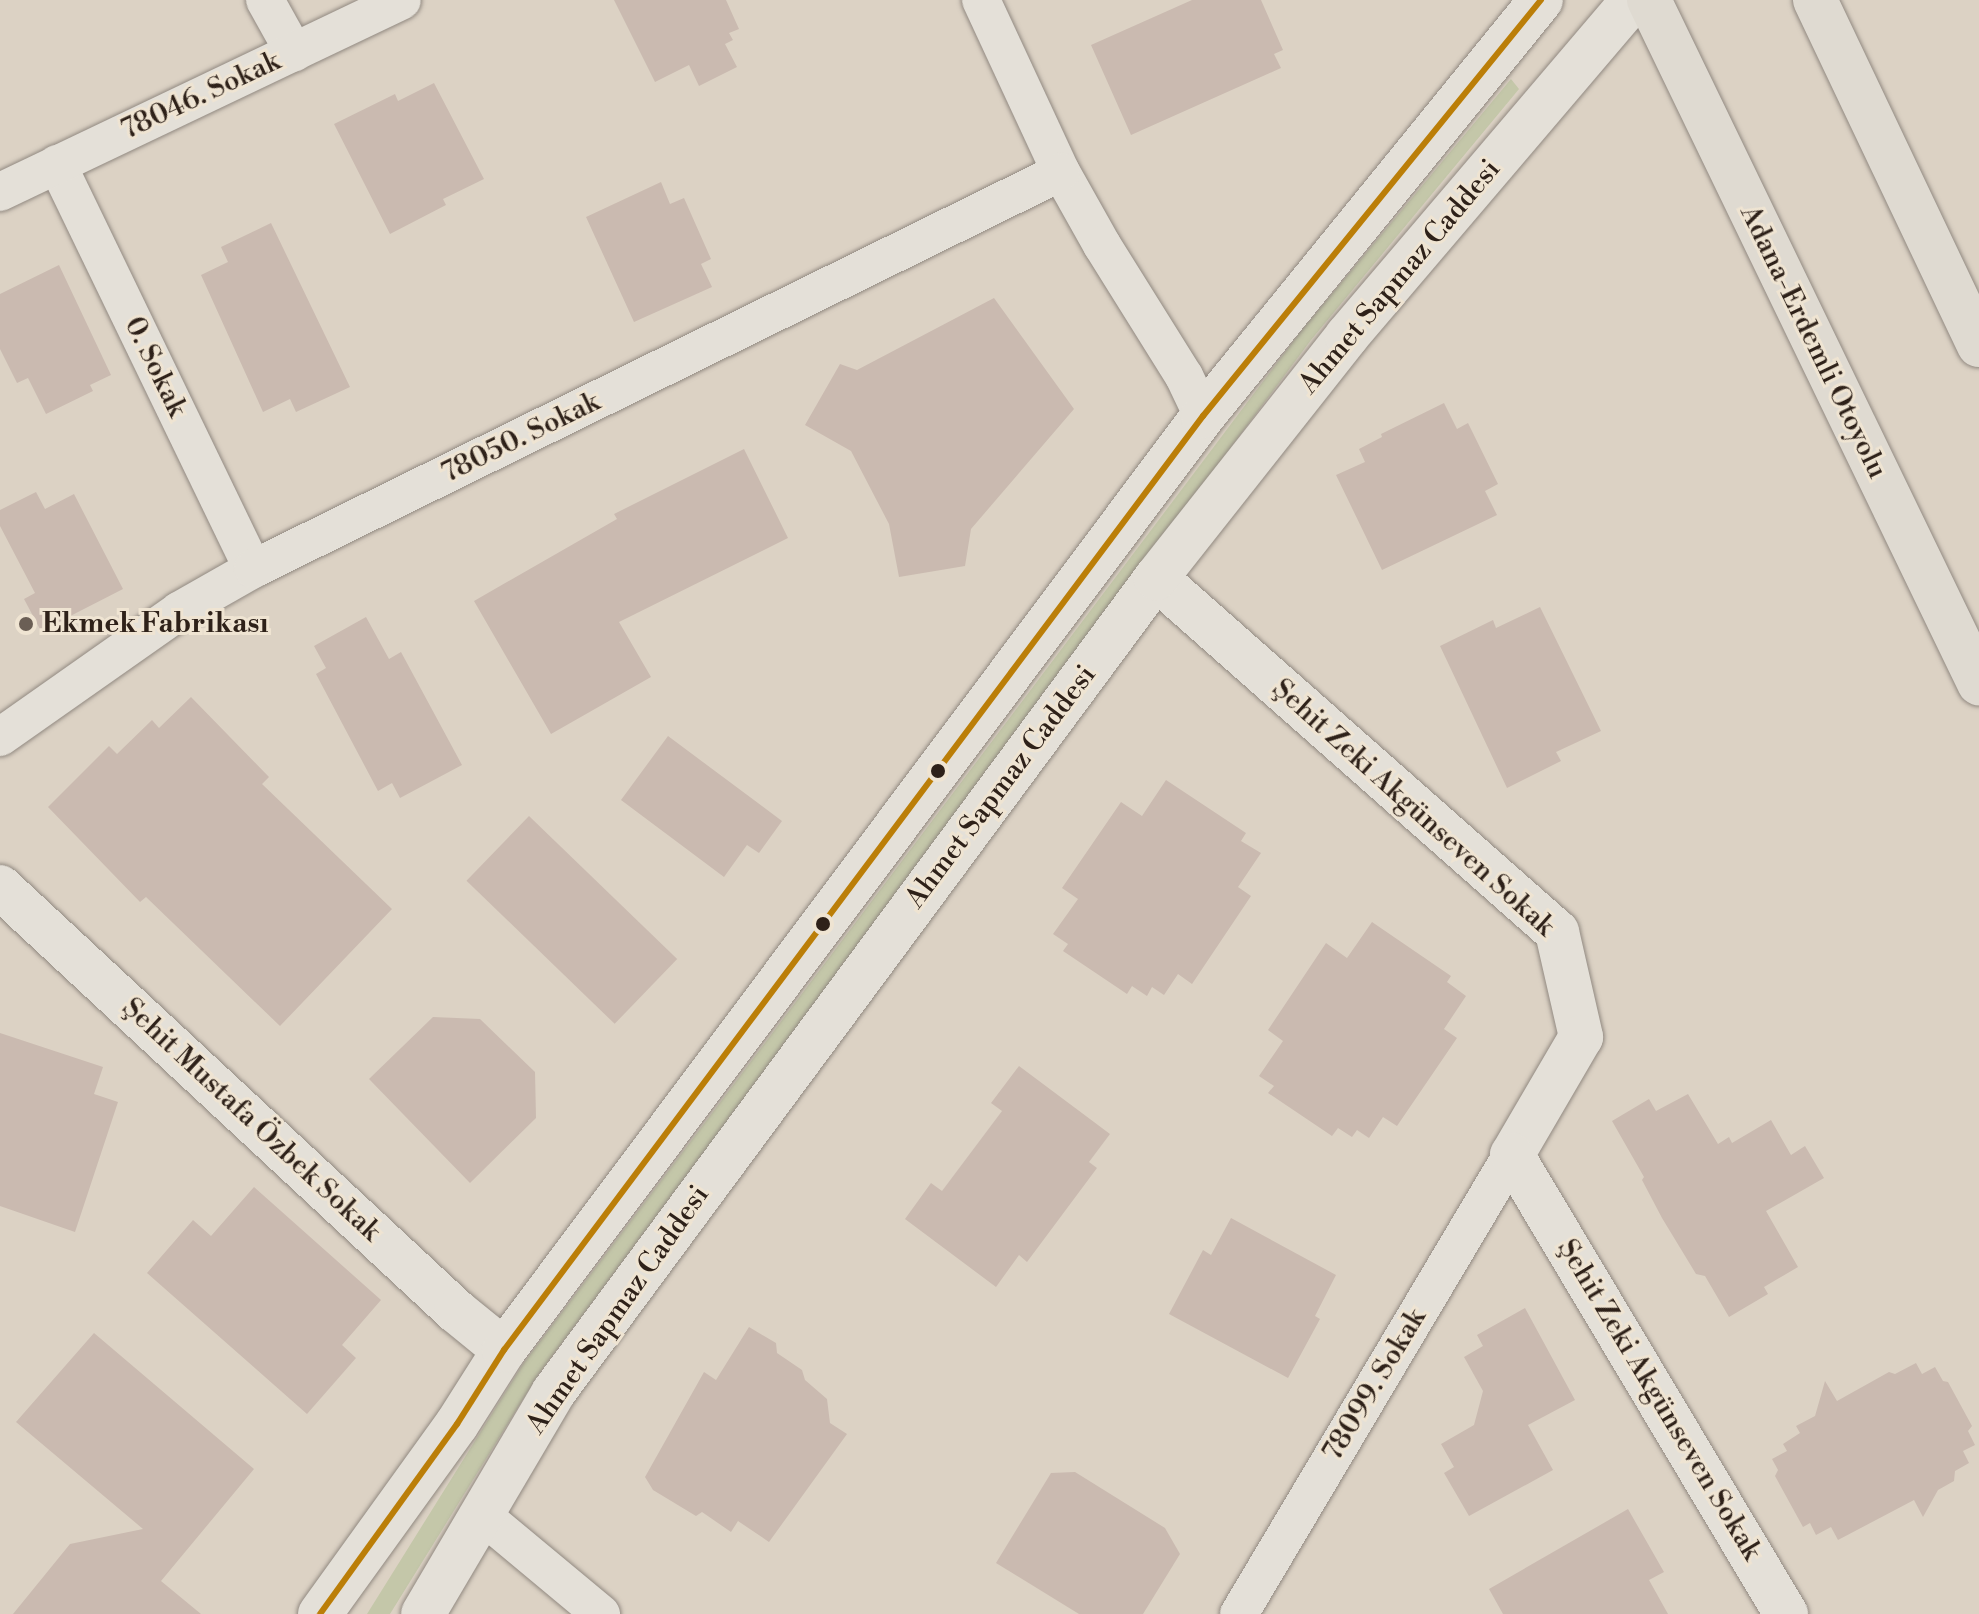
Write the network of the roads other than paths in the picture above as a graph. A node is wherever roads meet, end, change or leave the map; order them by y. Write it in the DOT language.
graph roads {
  1 [pos="265,0"];
  2 [pos="402,0"];
  3 [pos="981,0"];
  4 [pos="1541,0"];
  5 [pos="1633,0"];
  6 [pos="1649,0"];
  7 [pos="1815,0"];
  8 [pos="294,52"];
  9 [pos="57,164"];
  10 [pos="1061,172"];
  11 [pos="0,192"];
  12 [pos="1979,345"];
  13 [pos="1203,416"];
  14 [pos="253,569"];
  15 [pos="1156,578"];
  16 [pos="1979,683"];
  17 [pos="0,737"];
  18 [pos="0,887"];
  19 [pos="1512,1155"];
  20 [pos="504,1350"];
  21 [pos="482,1515"];
  22 [pos="320,1614"];
  23 [pos="423,1614"];
  24 [pos="601,1614"];
  25 [pos="1239,1614"];
  26 [pos="1786,1614"];
  1 -- 8 [label="street"];
  2 -- 8 [label="street, 78046. Sokak"];
  3 -- 10 [label="street"];
  4 -- 13 [label="main road, Ahmet Sapmaz Caddesi"];
  5 -- 15 [label="main road, Ahmet Sapmaz Caddesi"];
  6 -- 16 [label="highway, Adana-Erdemli Otoyolu"];
  7 -- 12 [label="highway"];
  8 -- 9 [label="street, 78046. Sokak"];
  9 -- 11 [label="street, 78046. Sokak"];
  9 -- 14 [label="street, 0. Sokak"];
  10 -- 13 [label="street"];
  10 -- 14 [label="street, 78050. Sokak"];
  13 -- 20 [label="main road, Ahmet Sapmaz Caddesi"];
  14 -- 17 [label="street, 78050. Sokak"];
  15 -- 19 [label="main road, Şehit Zeki Akgünseven Sokak"];
  15 -- 21 [label="main road, Ahmet Sapmaz Caddesi"];
  18 -- 20 [label="main road, Şehit Mustafa Özbek Sokak"];
  19 -- 25 [label="street, 78099. Sokak"];
  19 -- 26 [label="main road, Şehit Zeki Akgünseven Sokak"];
  20 -- 22 [label="main road, Ahmet Sapmaz Caddesi"];
  21 -- 23 [label="main road, Ahmet Sapmaz Caddesi"];
  21 -- 24 [label="street"];
}
